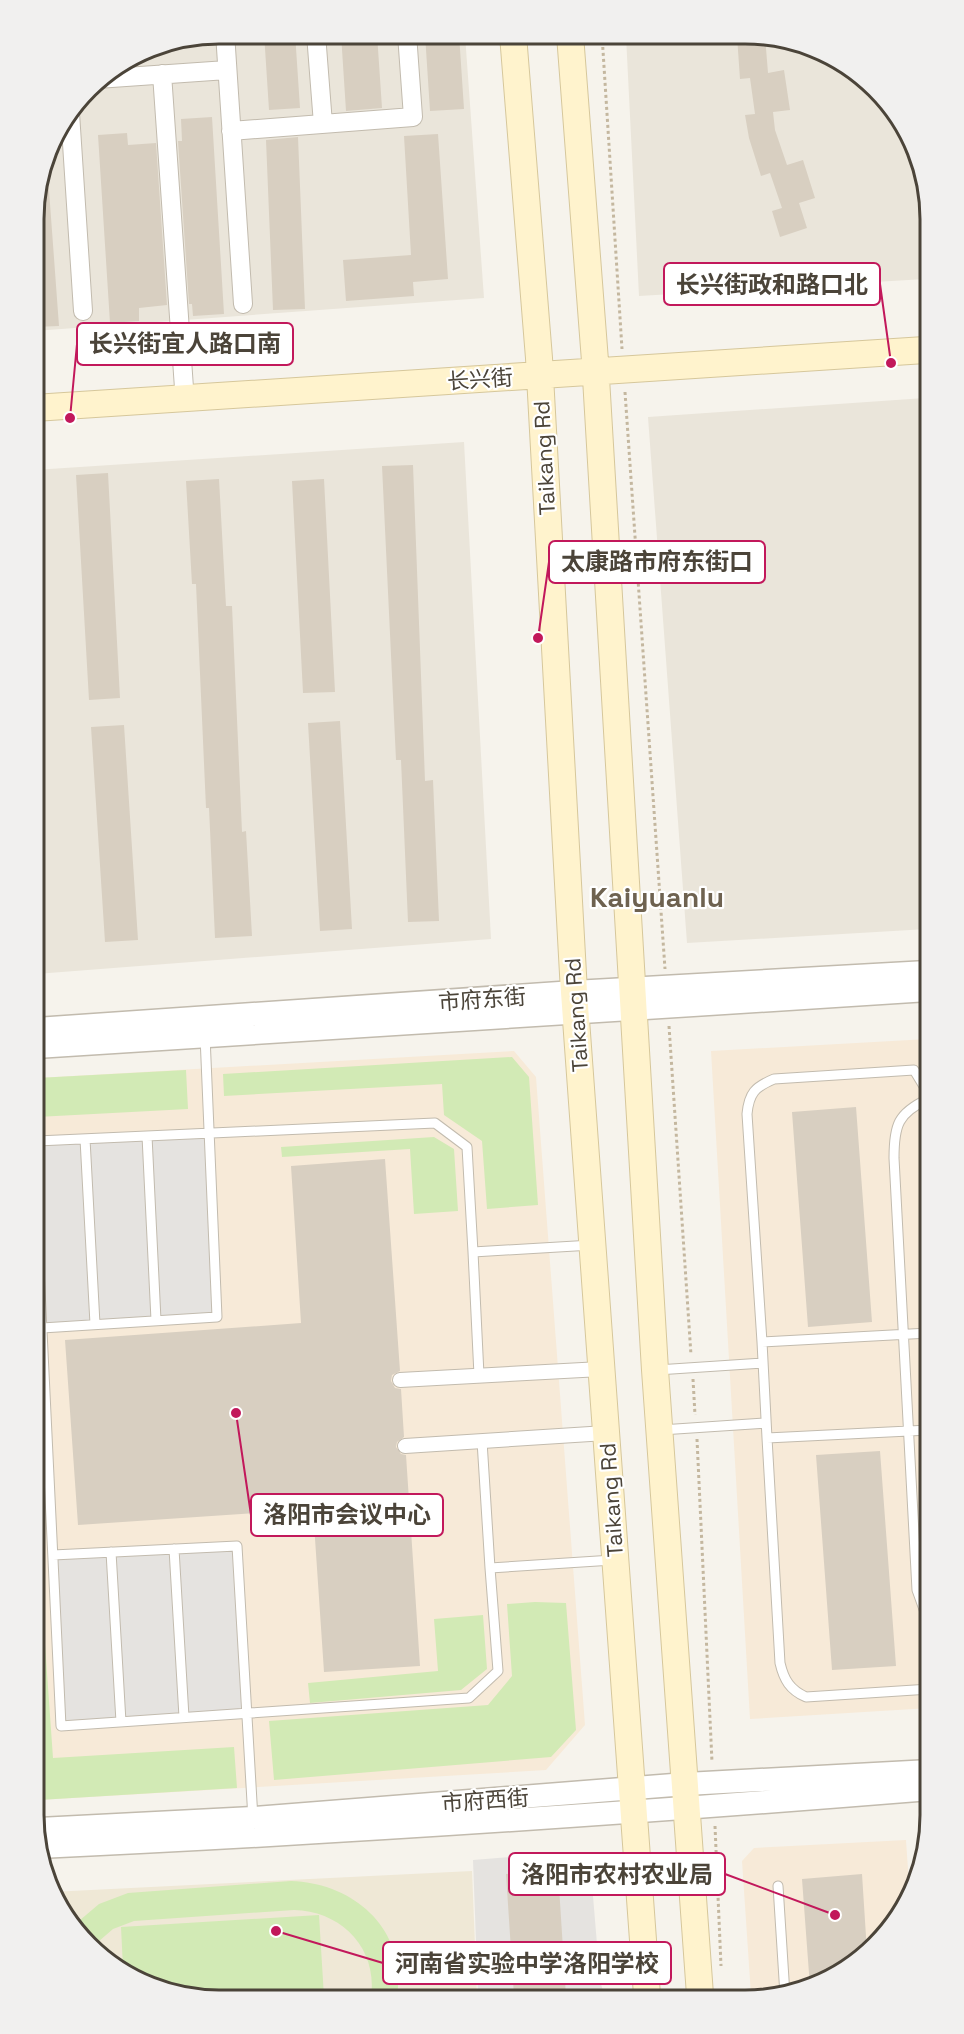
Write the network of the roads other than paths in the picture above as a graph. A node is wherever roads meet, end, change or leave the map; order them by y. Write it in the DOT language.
graph roads {
  1 [pos="226,44"];
  2 [pos="317,44"];
  3 [pos="408,44"];
  4 [pos="514,44"];
  5 [pos="571,44"];
  6 [pos="227,70"];
  7 [pos="162,74"];
  8 [pos="115,78"];
  9 [pos="323,124"];
  10 [pos="68,130"];
  11 [pos="231,131"];
  12 [pos="243,304"];
  13 [pos="83,311"];
  14 [pos="920,334"];
  15 [pos="920,350"];
  16 [pos="595,363"];
  17 [pos="539,366"];
  18 [pos="184,385"];
  19 [pos="44,392"];
  20 [pos="44,407"];
  21 [pos="920,973"];
  22 [pos="920,990"];
  23 [pos="632,1000"];
  24 [pos="575,1003"];
  25 [pos="205,1028"];
  26 [pos="44,1029"];
  27 [pos="44,1046"];
  28 [pos="920,1080"];
  29 [pos="920,1103"];
  30 [pos="209,1133"];
  31 [pos="147,1136"];
  32 [pos="85,1139"];
  33 [pos="44,1141"];
  34 [pos="591,1245"];
  35 [pos="473,1252"];
  36 [pos="156,1320"];
  37 [pos="95,1324"];
  38 [pos="44,1328"];
  39 [pos="920,1334"];
  40 [pos="902,1335"];
  41 [pos="762,1342"];
  42 [pos="763,1363"];
  43 [pos="44,1369"];
  44 [pos="601,1369"];
  45 [pos="655,1370"];
  46 [pos="479,1375"];
  47 [pos="400,1380"];
  48 [pos="766,1423"];
  49 [pos="660,1430"];
  50 [pos="920,1430"];
  51 [pos="906,1431"];
  52 [pos="606,1433"];
  53 [pos="767,1438"];
  54 [pos="482,1441"];
  55 [pos="405,1446"];
  56 [pos="174,1549"];
  57 [pos="111,1552"];
  58 [pos="53,1555"];
  59 [pos="615,1560"];
  60 [pos="490,1568"];
  61 [pos="920,1600"];
  62 [pos="920,1690"];
  63 [pos="247,1713"];
  64 [pos="184,1717"];
  65 [pos="121,1722"];
  66 [pos="920,1772"];
  67 [pos="920,1789"];
  68 [pos="687,1796"];
  69 [pos="633,1801"];
  70 [pos="254,1827"];
  71 [pos="45,1829"];
  72 [pos="47,1846"];
  73 [pos="778,1886"];
  74 [pos="784,1986"];
  75 [pos="647,1990"];
  76 [pos="700,1990"];
  1 -- 6 [label="street"];
  2 -- 9 [label="street"];
  3 -- 9 [label="street"];
  4 -- 17 [label="main road, Taikang Rd"];
  5 -- 16 [label="main road"];
  6 -- 7 [label="street"];
  6 -- 11 [label="street"];
  7 -- 8 [label="street"];
  7 -- 18 [label="street"];
  9 -- 11 [label="street"];
  10 -- 13 [label="street"];
  11 -- 12 [label="street"];
  14 -- 16 [label="main road, 长兴街"];
  15 -- 16 [label="main road, 长兴街"];
  16 -- 17 [label="main road, 长兴街"];
  16 -- 23 [label="main road"];
  17 -- 18 [label="main road, 长兴街"];
  17 -- 20 [label="main road, 长兴街"];
  17 -- 24 [label="main road, Taikang Rd"];
  18 -- 19 [label="main road, 长兴街"];
  21 -- 23 [label="street, 市府东街"];
  22 -- 23 [label="street, 市府东街"];
  23 -- 24 [label="street, 市府东街"];
  23 -- 45 [label="main road"];
  24 -- 25 [label="street, 市府东街"];
  24 -- 34 [label="main road, Taikang Rd"];
  25 -- 26 [label="street, 市府东街"];
  25 -- 27 [label="street, 市府东街"];
  25 -- 30 [label="lane"];
  28 -- 41 [label="lane"];
  29 -- 40 [label="lane"];
  30 -- 31 [label="lane"];
  30 -- 35 [label="lane"];
  30 -- 36 [label="lane"];
  31 -- 32 [label="lane"];
  31 -- 36 [label="lane"];
  32 -- 33 [label="lane"];
  32 -- 37 [label="lane"];
  34 -- 35 [label="lane"];
  34 -- 44 [label="main road, Taikang Rd"];
  35 -- 46 [label="lane"];
  36 -- 37 [label="lane"];
  37 -- 38 [label="lane"];
  39 -- 40 [label="lane"];
  40 -- 41 [label="lane"];
  40 -- 51 [label="lane"];
  41 -- 42 [label="lane"];
  42 -- 45 [label="lane"];
  42 -- 48 [label="lane"];
  43 -- 58 [label="lane"];
  44 -- 46 [label="street"];
  44 -- 52 [label="main road, Taikang Rd"];
  45 -- 49 [label="main road"];
  46 -- 47 [label="street"];
  48 -- 49 [label="lane"];
  48 -- 53 [label="lane"];
  49 -- 68 [label="main road"];
  50 -- 51 [label="lane"];
  51 -- 53 [label="lane"];
  51 -- 61 [label="lane"];
  52 -- 54 [label="street"];
  52 -- 59 [label="main road, Taikang Rd"];
  53 -- 62 [label="lane"];
  54 -- 55 [label="street"];
  54 -- 60 [label="lane"];
  56 -- 57 [label="lane"];
  56 -- 63 [label="lane"];
  56 -- 64 [label="lane"];
  57 -- 58 [label="lane"];
  57 -- 65 [label="lane"];
  58 -- 65 [label="lane"];
  59 -- 60 [label="lane"];
  59 -- 69 [label="main road, Taikang Rd"];
  60 -- 63 [label="lane"];
  63 -- 64 [label="lane"];
  63 -- 70 [label="lane"];
  64 -- 65 [label="lane"];
  66 -- 68 [label="street, 市府西街"];
  67 -- 68 [label="street, 市府西街"];
  68 -- 69 [label="street, 市府西街"];
  68 -- 76 [label="main road"];
  69 -- 70 [label="street, 市府西街"];
  69 -- 75 [label="main road, Taikang Rd"];
  70 -- 71 [label="street, 市府西街"];
  70 -- 72 [label="street, 市府西街"];
  73 -- 74 [label="lane"];
}
